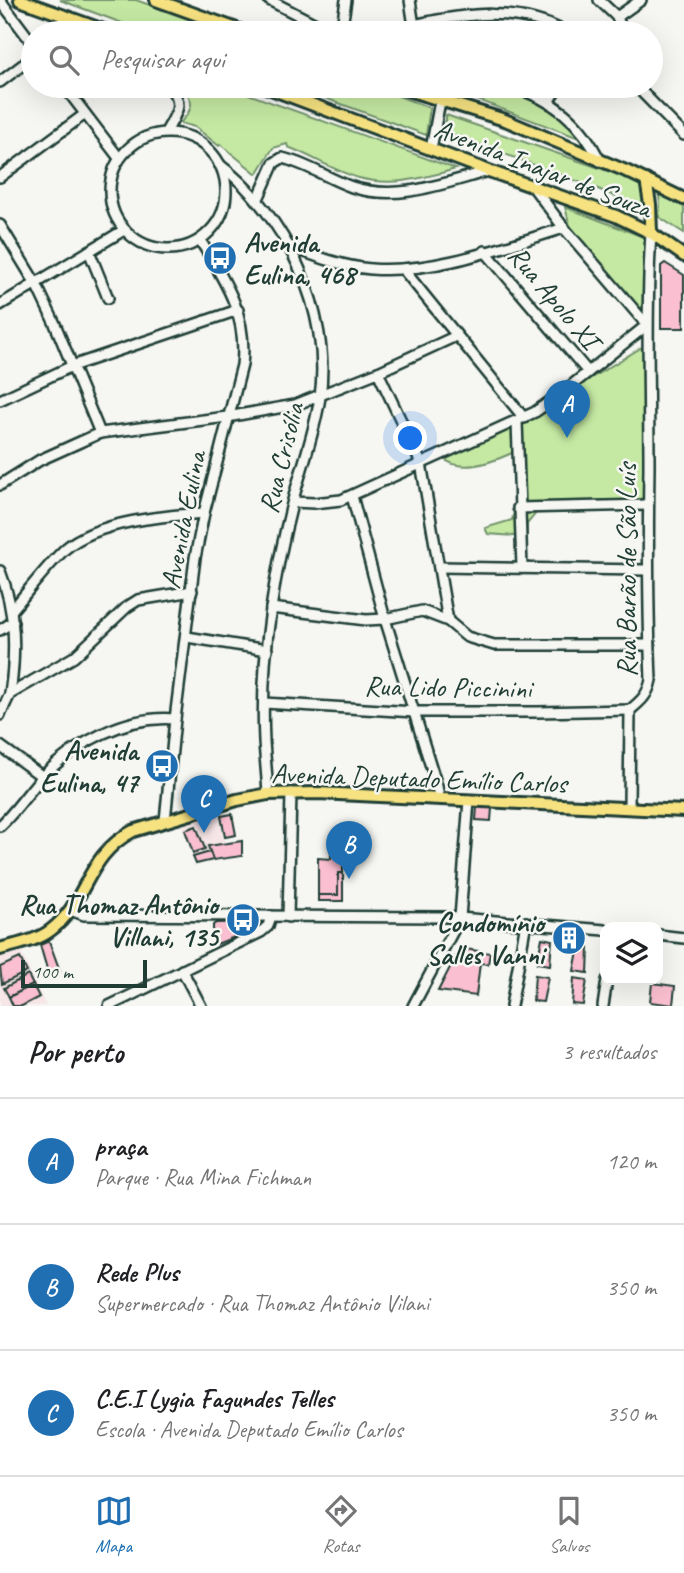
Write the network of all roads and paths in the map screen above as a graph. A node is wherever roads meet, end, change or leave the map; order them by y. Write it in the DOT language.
graph roads {
  1 [pos="0,0"];
  2 [pos="20,0"];
  3 [pos="269,0"];
  4 [pos="337,0"];
  5 [pos="346,0"];
  6 [pos="410,0"];
  7 [pos="599,0"];
  8 [pos="641,0"];
  9 [pos="161,1"];
  10 [pos="344,11"];
  11 [pos="617,17"];
  12 [pos="79,21"];
  13 [pos="215,21"];
  14 [pos="310,21"];
  15 [pos="343,21"];
  16 [pos="413,21"];
  17 [pos="442,21"];
  18 [pos="537,21"];
  19 [pos="618,21"];
  20 [pos="21,28"];
  21 [pos="21,66"];
  22 [pos="0,82"];
  23 [pos="73,98"];
  24 [pos="178,98"];
  25 [pos="295,98"];
  26 [pos="433,98"];
  27 [pos="446,98"];
  28 [pos="538,98"];
  29 [pos="550,98"];
  30 [pos="648,98"];
  31 [pos="440,101"];
  32 [pos="548,102"];
  33 [pos="85,114"];
  34 [pos="166,132"];
  35 [pos="684,135"];
  36 [pos="431,149"];
  37 [pos="119,158"];
  38 [pos="600,161"];
  39 [pos="219,164"];
  40 [pos="489,171"];
  41 [pos="0,177"];
  42 [pos="646,180"];
  43 [pos="534,188"];
  44 [pos="258,199"];
  45 [pos="684,199"];
  46 [pos="0,225"];
  47 [pos="564,228"];
  48 [pos="124,230"];
  49 [pos="651,233"];
  50 [pos="200,240"];
  51 [pos="289,246"];
  52 [pos="89,251"];
  53 [pos="485,251"];
  54 [pos="684,256"];
  55 [pos="403,270"];
  56 [pos="36,284"];
  57 [pos="108,298"];
  58 [pos="0,305"];
  59 [pos="238,310"];
  60 [pos="647,325"];
  61 [pos="456,336"];
  62 [pos="72,366"];
  63 [pos="378,372"];
  64 [pos="588,373"];
  65 [pos="320,396"];
  66 [pos="0,400"];
  67 [pos="227,417"];
  68 [pos="520,420"];
  69 [pos="100,433"];
  70 [pos="421,463"];
  71 [pos="0,485"];
  72 [pos="352,496"];
  73 [pos="293,502"];
  74 [pos="648,505"];
  75 [pos="519,508"];
  76 [pos="204,513"];
  77 [pos="439,567"];
  78 [pos="522,568"];
  79 [pos="647,570"];
  80 [pos="0,571"];
  81 [pos="192,590"];
  82 [pos="271,608"];
  83 [pos="12,610"];
  84 [pos="385,619"];
  85 [pos="448,621"];
  86 [pos="13,622"];
  87 [pos="0,629"];
  88 [pos="187,637"];
  89 [pos="649,645"];
  90 [pos="267,650"];
  91 [pos="10,694"];
  92 [pos="264,703"];
  93 [pos="630,709"];
  94 [pos="415,712"];
  95 [pos="0,715"];
  96 [pos="175,719"];
  97 [pos="0,746"];
  98 [pos="43,777"];
  99 [pos="291,793"];
  100 [pos="268,794"];
  101 [pos="439,798"];
  102 [pos="469,800"];
  103 [pos="629,807"];
  104 [pos="684,811"];
  105 [pos="165,821"];
  106 [pos="0,826"];
  107 [pos="70,911"];
  108 [pos="271,916"];
  109 [pos="288,917"];
  110 [pos="460,918"];
  111 [pos="526,922"];
  112 [pos="600,929"];
  113 [pos="663,936"];
  114 [pos="684,938"];
  115 [pos="0,949"];
  116 [pos="182,970"];
  117 [pos="606,985"];
  118 [pos="109,1006"];
  119 [pos="201,1006"];
  120 [pos="413,1006"];
  121 [pos="511,1006"];
  122 [pos="603,1006"];
  1 -- 20 [label="street"];
  2 -- 12 [label="main road"];
  3 -- 14 [label="street"];
  4 -- 10 [label="street"];
  5 -- 10 [label="street"];
  6 -- 16 [label="street"];
  7 -- 11 [label="street"];
  8 -- 11 [label="street"];
  9 -- 13 [label="main road"];
  10 -- 15 [label="street"];
  11 -- 19 [label="street"];
  17 -- 18 [label="street"];
  21 -- 22 [label="street"];
  23 -- 33 [label="street"];
  24 -- 34 [label="street"];
  25 -- 36 [label="main road, Avenida Inajar de Souza"];
  26 -- 31 [label="main road, Avenida Inajar de Souza"];
  27 -- 31 [label="street"];
  28 -- 32 [label="street"];
  29 -- 32 [label="street"];
  30 -- 35 [label="street"];
  31 -- 36 [label="street"];
  31 -- 38 [label="main road, Avenida Inajar de Souza"];
  32 -- 38 [label="street"];
  33 -- 37 [label="street"];
  33 -- 41 [label="street"];
  34 -- 37 [label="street"];
  34 -- 39 [label="street"];
  36 -- 40 [label="main road, Avenida Inajar de Souza"];
  37 -- 48 [label="street"];
  38 -- 42 [label="main road, Avenida Inajar de Souza"];
  39 -- 44 [label="street, Rua Crisólia"];
  39 -- 50 [label="street"];
  40 -- 43 [label="main road, Avenida Inajar de Souza"];
  40 -- 44 [label="street"];
  42 -- 45 [label="main road, Avenida Inajar de Souza"];
  42 -- 49 [label="main road"];
  43 -- 47 [label="street"];
  43 -- 49 [label="main road, Avenida Inajar de Souza"];
  44 -- 51 [label="street, Rua Crisólia"];
  46 -- 56 [label="street"];
  47 -- 53 [label="street"];
  47 -- 60 [label="street"];
  48 -- 50 [label="street"];
  48 -- 52 [label="street"];
  49 -- 54 [label="main road, Avenida Inajar de Souza"];
  49 -- 60 [label="street, Rua Barão de São Luís"];
  50 -- 59 [label="street, Avenida Eulina"];
  51 -- 55 [label="street"];
  51 -- 65 [label="street, Rua Crisólia"];
  52 -- 56 [label="street"];
  52 -- 57 [label="street"];
  53 -- 55 [label="street"];
  53 -- 64 [label="street, Rua Apolo XI"];
  55 -- 61 [label="street"];
  56 -- 58 [label="street"];
  56 -- 62 [label="street"];
  59 -- 62 [label="street"];
  59 -- 67 [label="street, Avenida Eulina"];
  60 -- 64 [label="street"];
  60 -- 74 [label="street, Rua Barão de São Luís"];
  61 -- 63 [label="street"];
  61 -- 68 [label="street"];
  62 -- 66 [label="street"];
  62 -- 69 [label="street"];
  63 -- 65 [label="street"];
  63 -- 70 [label="street"];
  64 -- 68 [label="street"];
  65 -- 67 [label="street"];
  65 -- 73 [label="street, Rua Crisólia"];
  67 -- 69 [label="street"];
  67 -- 76 [label="street, Avenida Eulina"];
  68 -- 70 [label="street"];
  68 -- 75 [label="street"];
  69 -- 71 [label="street"];
  70 -- 72 [label="street"];
  70 -- 77 [label="street"];
  72 -- 73 [label="street"];
  72 -- 84 [label="street"];
  73 -- 82 [label="street, Rua Crisólia"];
  74 -- 75 [label="street"];
  74 -- 79 [label="street, Rua Barão de São Luís"];
  75 -- 78 [label="street"];
  76 -- 81 [label="street, Avenida Eulina"];
  76 -- 83 [label="street"];
  77 -- 78 [label="street"];
  77 -- 85 [label="street"];
  78 -- 79 [label="street"];
  79 -- 89 [label="street, Rua Barão de São Luís"];
  80 -- 83 [label="street"];
  81 -- 88 [label="street, Avenida Eulina"];
  81 -- 91 [label="street"];
  82 -- 84 [label="street"];
  82 -- 90 [label="street, Rua Crisólia"];
  83 -- 86 [label="street"];
  84 -- 85 [label="street"];
  84 -- 94 [label="street"];
  85 -- 89 [label="street"];
  86 -- 87 [label="street"];
  86 -- 91 [label="street"];
  88 -- 90 [label="street"];
  88 -- 96 [label="street, Avenida Eulina"];
  89 -- 93 [label="street, Rua Barão de São Luís"];
  90 -- 92 [label="street, Rua Crisólia"];
  91 -- 95 [label="street"];
  92 -- 94 [label="street, Rua Lido Piccinini"];
  92 -- 100 [label="street, Rua Crisólia"];
  93 -- 94 [label="street, Rua Lido Piccinini"];
  93 -- 103 [label="street, Rua Barão de São Luís"];
  94 -- 101 [label="street"];
  96 -- 98 [label="street"];
  96 -- 105 [label="street, Avenida Eulina"];
  97 -- 98 [label="street"];
  98 -- 106 [label="street"];
  99 -- 100 [label="main road, Avenida Deputado Emílio Carlos"];
  99 -- 101 [label="main road, Avenida Deputado Emílio Carlos"];
  99 -- 109 [label="street"];
  100 -- 105 [label="main road, Avenida Deputado Emílio Carlos"];
  101 -- 102 [label="main road, Avenida Deputado Emílio Carlos"];
  102 -- 103 [label="main road, Avenida Deputado Emílio Carlos"];
  102 -- 110 [label="street"];
  103 -- 104 [label="main road, Avenida Deputado Emílio Carlos"];
  105 -- 107 [label="main road, Avenida Deputado Emílio Carlos"];
  107 -- 108 [label="street"];
  107 -- 115 [label="main road, Avenida Deputado Emílio Carlos"];
  108 -- 109 [label="street"];
  108 -- 116 [label="street"];
  109 -- 110 [label="street"];
  110 -- 111 [label="street"];
  110 -- 120 [label="street"];
  111 -- 112 [label="street"];
  111 -- 121 [label="street"];
  113 -- 114 [label="street"];
  116 -- 118 [label="street"];
  116 -- 119 [label="street"];
  117 -- 122 [label="street"];
}
